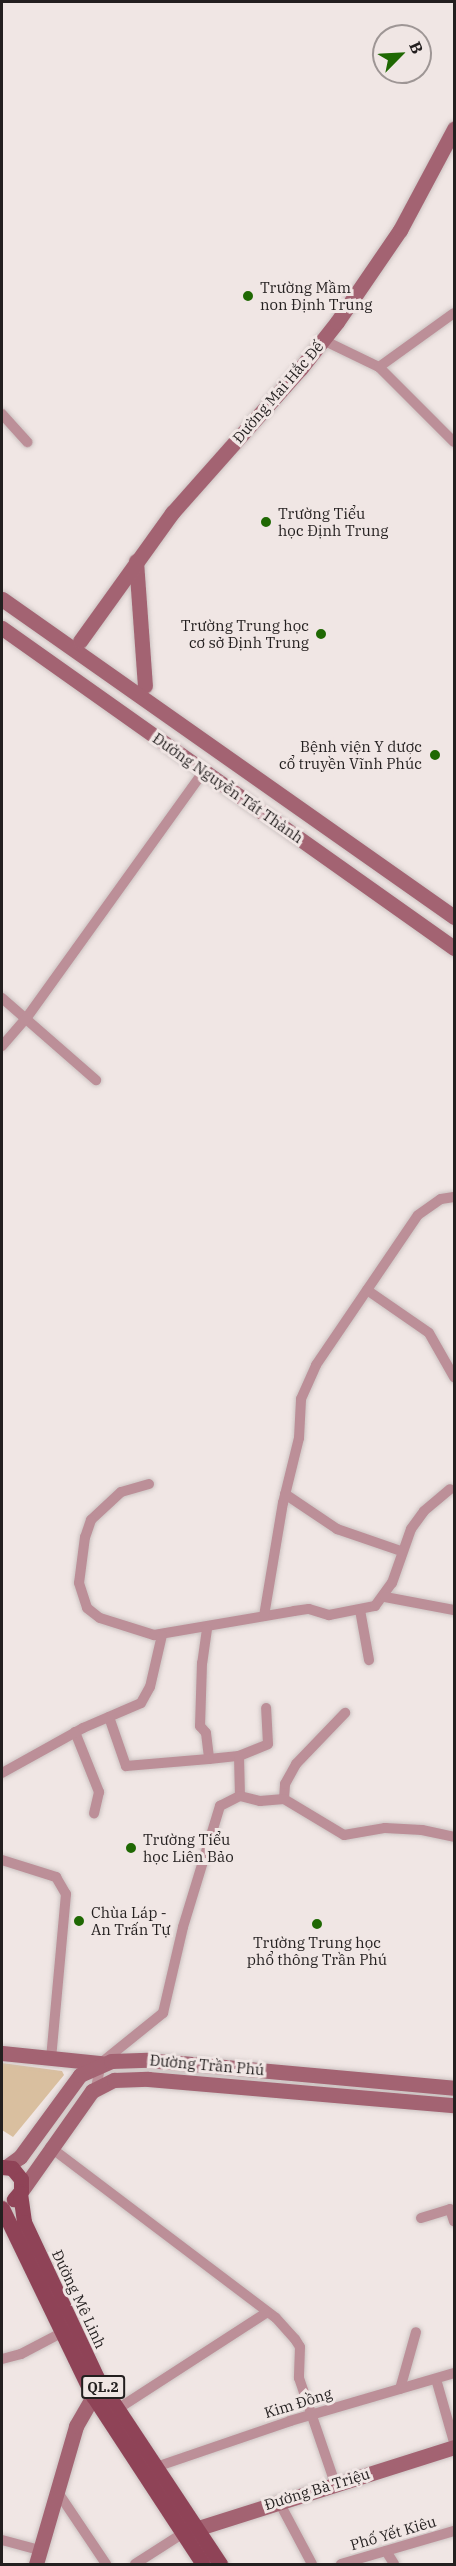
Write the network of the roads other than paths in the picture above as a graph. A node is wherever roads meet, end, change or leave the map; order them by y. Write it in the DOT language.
graph roads {
  1 [pos="454,129"];
  2 [pos="454,313"];
  3 [pos="323,340"];
  4 [pos="379,367"];
  5 [pos="2,414"];
  6 [pos="27,442"];
  7 [pos="454,442"];
  8 [pos="136,561"];
  9 [pos="2,587"];
  10 [pos="2,598"];
  11 [pos="2,628"];
  12 [pos="2,641"];
  13 [pos="80,641"];
  14 [pos="145,686"];
  15 [pos="193,732"];
  16 [pos="179,753"];
  17 [pos="204,771"];
  18 [pos="428,898"];
  19 [pos="454,917"];
  20 [pos="413,919"];
  21 [pos="454,948"];
  22 [pos="2,998"];
  23 [pos="25,1020"];
  24 [pos="2,1046"];
  25 [pos="96,1080"];
  26 [pos="454,1197"];
  27 [pos="367,1290"];
  28 [pos="454,1377"];
  29 [pos="149,1484"];
  30 [pos="450,1489"];
  31 [pos="285,1494"];
  32 [pos="401,1551"];
  33 [pos="385,1597"];
  34 [pos="360,1610"];
  35 [pos="454,1610"];
  36 [pos="264,1616"];
  37 [pos="207,1629"];
  38 [pos="162,1635"];
  39 [pos="369,1660"];
  40 [pos="266,1708"];
  41 [pos="345,1713"];
  42 [pos="110,1717"];
  43 [pos="75,1732"];
  44 [pos="240,1756"];
  45 [pos="209,1759"];
  46 [pos="2,1773"];
  47 [pos="240,1796"];
  48 [pos="284,1799"];
  49 [pos="94,1813"];
  50 [pos="454,1838"];
  51 [pos="2,1860"];
  52 [pos="2,2053"];
  53 [pos="51,2058"];
  54 [pos="101,2063"];
  55 [pos="96,2088"];
  56 [pos="454,2088"];
  57 [pos="454,2105"];
  58 [pos="50,2146"];
  59 [pos="3,2163"];
  60 [pos="20,2193"];
  61 [pos="2,2202"];
  62 [pos="2,2208"];
  63 [pos="421,2218"];
  64 [pos="454,2221"];
  65 [pos="266,2313"];
  66 [pos="416,2332"];
  67 [pos="61,2333"];
  68 [pos="2,2359"];
  69 [pos="454,2373"];
  70 [pos="436,2379"];
  71 [pos="400,2389"];
  72 [pos="97,2390"];
  73 [pos="116,2410"];
  74 [pos="312,2415"];
  75 [pos="454,2442"];
  76 [pos="454,2447"];
  77 [pos="153,2468"];
  78 [pos="335,2483"];
  79 [pos="57,2492"];
  80 [pos="278,2500"];
  81 [pos="188,2531"];
  82 [pos="454,2531"];
  83 [pos="2,2540"];
  84 [pos="386,2551"];
  85 [pos="38,2557"];
  86 [pos="106,2565"];
  87 [pos="135,2565"];
  88 [pos="203,2565"];
  89 [pos="220,2565"];
  90 [pos="312,2565"];
  91 [pos="340,2565"];
  92 [pos="394,2565"];
  1 -- 3 [label="main road, Đường Mai Hắc Đế"];
  2 -- 4 [label="street"];
  3 -- 4 [label="street"];
  3 -- 8 [label="main road, Đường Mai Hắc Đế"];
  4 -- 7 [label="street"];
  5 -- 6 [label="street"];
  8 -- 13 [label="main road, Đường Mai Hắc Đế"];
  8 -- 14 [label="main road"];
  9 -- 13 [label="main road"];
  10 -- 15 [label="main road, Đường Nguyễn Tất Thành"];
  11 -- 16 [label="main road, Đường Nguyễn Tất Thành"];
  12 -- 16 [label="main road"];
  13 -- 14 [label="main road"];
  14 -- 15 [label="main road"];
  15 -- 18 [label="main road, Đường Nguyễn Tất Thành"];
  16 -- 17 [label="main road, Đường Nguyễn Tất Thành"];
  17 -- 20 [label="main road, Đường Nguyễn Tất Thành"];
  17 -- 23 [label="street"];
  18 -- 19 [label="main road, Đường Nguyễn Tất Thành"];
  18 -- 20 [label="main road"];
  20 -- 21 [label="main road, Đường Nguyễn Tất Thành"];
  22 -- 23 [label="street"];
  23 -- 24 [label="street"];
  23 -- 25 [label="street"];
  26 -- 27 [label="street"];
  27 -- 28 [label="street"];
  27 -- 31 [label="street"];
  29 -- 38 [label="street"];
  30 -- 32 [label="street"];
  31 -- 32 [label="street"];
  31 -- 36 [label="street"];
  32 -- 33 [label="street"];
  33 -- 34 [label="street"];
  33 -- 35 [label="street"];
  34 -- 36 [label="street"];
  34 -- 39 [label="street"];
  36 -- 37 [label="street"];
  37 -- 38 [label="street"];
  37 -- 45 [label="street"];
  38 -- 42 [label="street"];
  40 -- 44 [label="street"];
  41 -- 48 [label="street"];
  42 -- 43 [label="street"];
  42 -- 45 [label="street"];
  43 -- 46 [label="street"];
  43 -- 49 [label="street"];
  44 -- 45 [label="street"];
  44 -- 47 [label="street"];
  47 -- 48 [label="street"];
  47 -- 54 [label="street"];
  48 -- 50 [label="street"];
  51 -- 53 [label="street"];
  52 -- 53 [label="main road, Đường Trần Phú"];
  53 -- 54 [label="main road, Đường Trần Phú"];
  54 -- 55 [label="street"];
  54 -- 56 [label="main road, Đường Trần Phú"];
  54 -- 59 [label="main road"];
  55 -- 57 [label="main road, Đường Trần Phú"];
  55 -- 58 [label="main road"];
  58 -- 60 [label="main road"];
  58 -- 65 [label="street"];
  59 -- 60 [label="main road, QL.2"];
  60 -- 61 [label="main road"];
  60 -- 72 [label="main road, Đường Mê Linh / QL.2"];
  62 -- 67 [label="main road, Đường Mê Linh / QL.2"];
  63 -- 64 [label="street"];
  65 -- 73 [label="street"];
  65 -- 74 [label="street"];
  66 -- 71 [label="street"];
  67 -- 68 [label="street"];
  67 -- 72 [label="main road, Đường Mê Linh / QL.2"];
  69 -- 70 [label="street, Kim Đồng"];
  70 -- 71 [label="street, Kim Đồng"];
  70 -- 75 [label="street"];
  71 -- 74 [label="street, Kim Đồng"];
  72 -- 73 [label="main road, Đường Mê Linh / QL.2"];
  72 -- 79 [label="main road"];
  72 -- 81 [label="main road, Đường Mê Linh / QL.2"];
  73 -- 77 [label="main road, Đường Mê Linh / QL.2"];
  74 -- 77 [label="street, Kim Đồng"];
  74 -- 78 [label="street"];
  76 -- 78 [label="main road, Đường Bà Triệu"];
  77 -- 81 [label="main road, Đường Mê Linh / QL.2"];
  78 -- 80 [label="main road, Đường Bà Triệu"];
  79 -- 85 [label="main road"];
  79 -- 86 [label="street"];
  80 -- 81 [label="main road, Đường Bà Triệu"];
  80 -- 90 [label="street"];
  81 -- 87 [label="street"];
  81 -- 88 [label="main road, Đường Mê Linh / QL.2"];
  81 -- 89 [label="main road, Đường Mê Linh / QL.2"];
  82 -- 84 [label="street, Phố Yết Kiêu"];
  83 -- 85 [label="street"];
  84 -- 91 [label="street, Phố Yết Kiêu"];
  84 -- 92 [label="street"];
}
